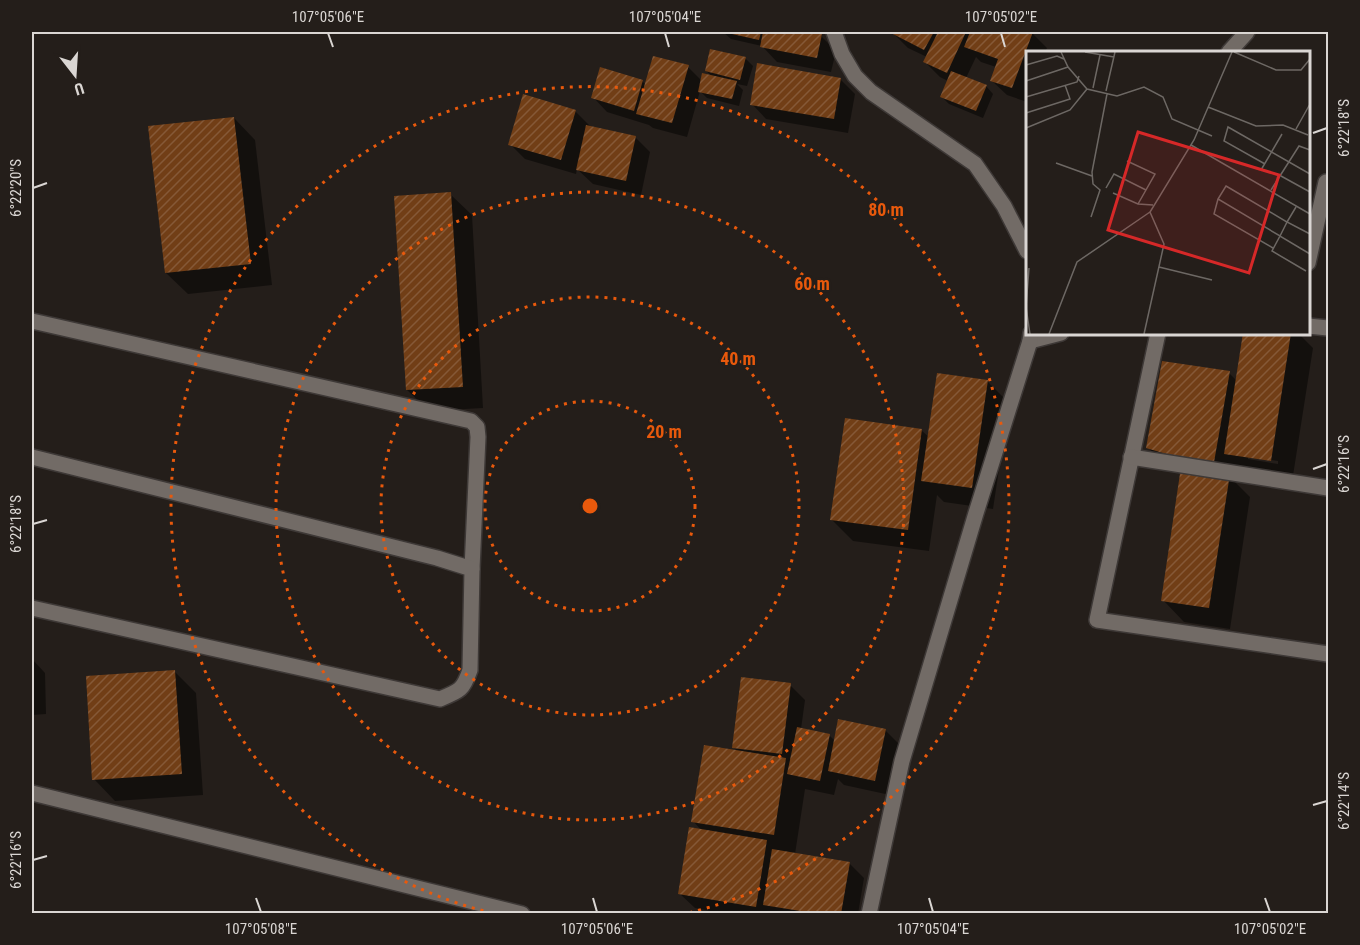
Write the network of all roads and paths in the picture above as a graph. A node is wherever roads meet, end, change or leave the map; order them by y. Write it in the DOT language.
graph roads {
  1 [pos="834,32"];
  2 [pos="1247,32"];
  3 [pos="1230,51"];
  4 [pos="1326,182"];
  5 [pos="1026,249"];
  6 [pos="1309,258"];
  7 [pos="32,321"];
  8 [pos="1309,326"];
  9 [pos="1329,328"];
  10 [pos="1053,334"];
  11 [pos="1158,334"];
  12 [pos="1030,337"];
  13 [pos="32,456"];
  14 [pos="1131,457"];
  15 [pos="1329,488"];
  16 [pos="472,569"];
  17 [pos="32,608"];
  18 [pos="1329,654"];
  19 [pos="32,795"];
  20 [pos="522,914"];
  21 [pos="869,914"];
  1 -- 5 [label="street"];
  2 -- 3 [label="street"];
  4 -- 6 [label="street"];
  7 -- 16 [label="street"];
  8 -- 9 [label="street"];
  10 -- 12 [label="street"];
  11 -- 14 [label="street"];
  12 -- 21 [label="street"];
  13 -- 16 [label="street"];
  14 -- 15 [label="street"];
  14 -- 18 [label="street"];
  16 -- 17 [label="street"];
  19 -- 20 [label="street"];
}
